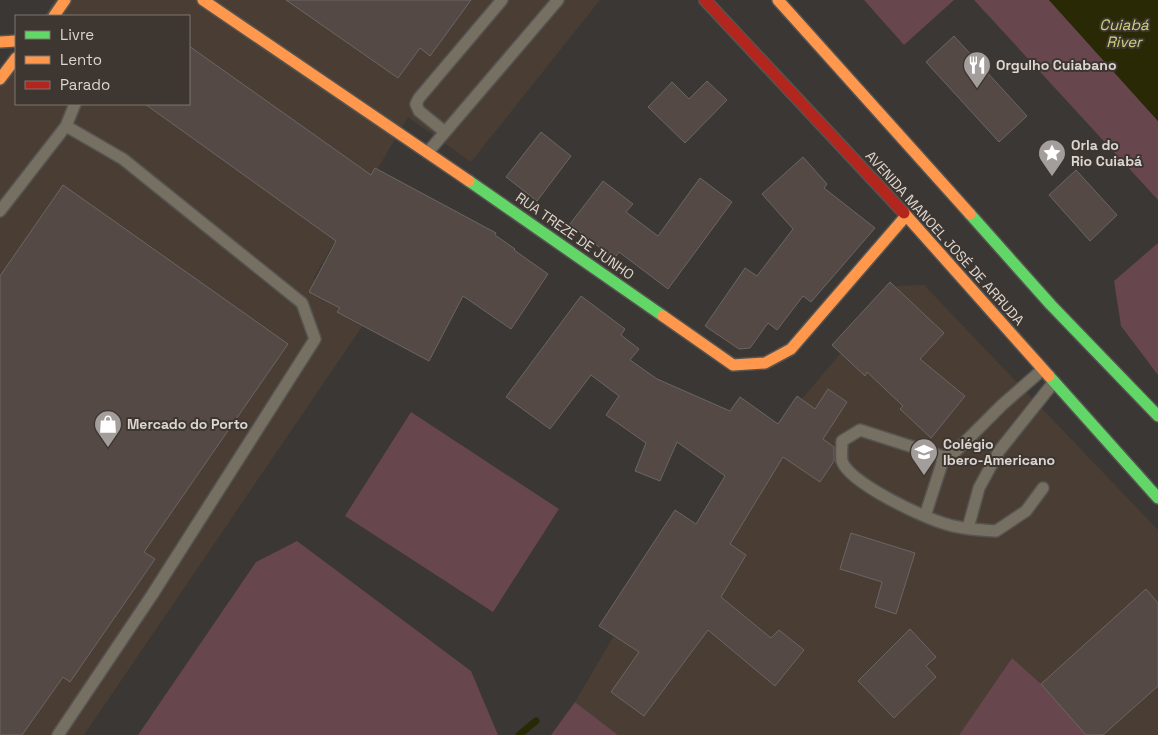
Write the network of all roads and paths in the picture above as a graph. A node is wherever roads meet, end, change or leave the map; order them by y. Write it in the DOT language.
graph roads {
  1 [pos="65,0"];
  2 [pos="203,0"];
  3 [pos="502,0"];
  4 [pos="558,0"];
  5 [pos="705,0"];
  6 [pos="778,0"];
  7 [pos="55,15"];
  8 [pos="15,41"];
  9 [pos="0,42"];
  10 [pos="15,59"];
  11 [pos="0,78"];
  12 [pos="75,105"];
  13 [pos="66,126"];
  14 [pos="445,132"];
  15 [pos="428,152"];
  16 [pos="0,211"];
  17 [pos="905,217"];
  18 [pos="1042,370"];
  19 [pos="1054,382"];
  20 [pos="1158,416"];
  21 [pos="944,457"];
  22 [pos="1044,488"];
  23 [pos="1158,498"];
  24 [pos="925,516"];
  25 [pos="968,528"];
  26 [pos="58,735"];
  1 -- 7 [label="main road"];
  2 -- 15 [label="main road, RUA TREZE DE JUNHO"];
  3 -- 14 [label="lane"];
  4 -- 14 [label="lane"];
  5 -- 17 [label="main road, AVENIDA MANOEL JOSÉ DE ARRUDA"];
  6 -- 20 [label="main road"];
  8 -- 9 [label="main road"];
  10 -- 11 [label="main road"];
  12 -- 13 [label="lane"];
  13 -- 16 [label="lane"];
  13 -- 26 [label="lane"];
  14 -- 15 [label="lane"];
  15 -- 17 [label="main road, RUA TREZE DE JUNHO"];
  17 -- 18 [label="main road, AVENIDA MANOEL JOSÉ DE ARRUDA"];
  18 -- 19 [label="main road, AVENIDA MANOEL JOSÉ DE ARRUDA"];
  18 -- 21 [label="lane"];
  19 -- 23 [label="main road, AVENIDA MANOEL JOSÉ DE ARRUDA"];
  19 -- 25 [label="lane"];
  21 -- 24 [label="lane"];
  21 -- 24 [label="lane"];
  22 -- 25 [label="lane"];
  24 -- 25 [label="lane"];
}
